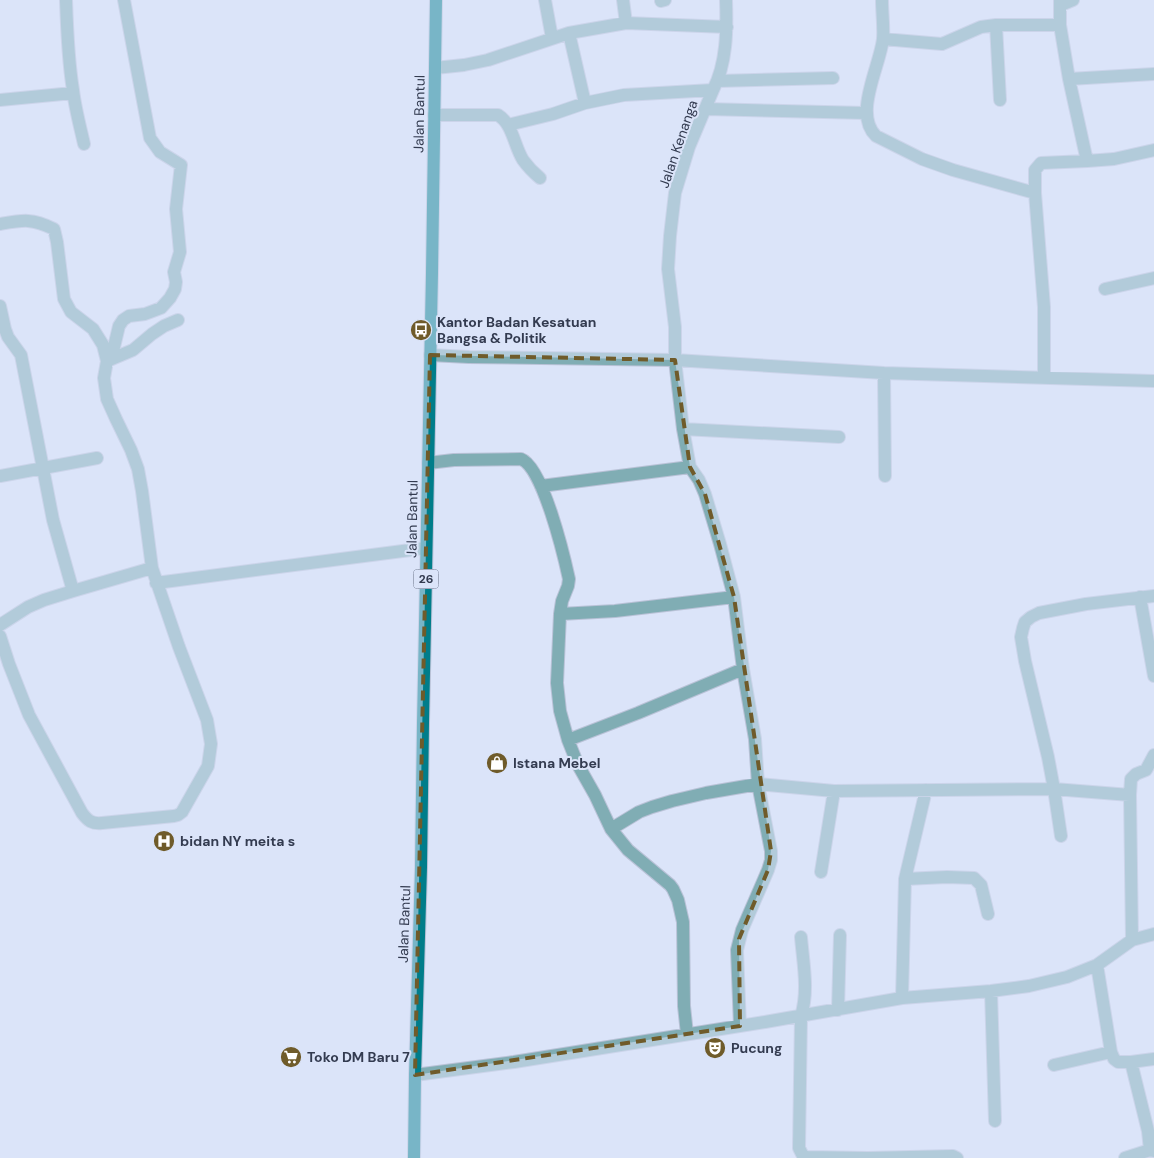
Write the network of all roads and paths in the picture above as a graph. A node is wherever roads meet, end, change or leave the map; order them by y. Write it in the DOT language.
graph roads {
  1 [pos="66,0"];
  2 [pos="124,0"];
  3 [pos="436,0"];
  4 [pos="545,0"];
  5 [pos="623,0"];
  6 [pos="726,0"];
  7 [pos="882,0"];
  8 [pos="1073,0"];
  9 [pos="1060,2"];
  10 [pos="626,23"];
  11 [pos="996,25"];
  12 [pos="1060,25"];
  13 [pos="727,27"];
  14 [pos="569,33"];
  15 [pos="552,38"];
  16 [pos="883,39"];
  17 [pos="435,68"];
  18 [pos="1154,74"];
  19 [pos="834,78"];
  20 [pos="1069,79"];
  21 [pos="715,86"];
  22 [pos="73,93"];
  23 [pos="0,100"];
  24 [pos="1000,100"];
  25 [pos="585,103"];
  26 [pos="706,109"];
  27 [pos="866,113"];
  28 [pos="434,114"];
  29 [pos="508,125"];
  30 [pos="84,144"];
  31 [pos="1154,150"];
  32 [pos="1087,162"];
  33 [pos="540,178"];
  34 [pos="1035,193"];
  35 [pos="0,224"];
  36 [pos="1154,278"];
  37 [pos="1105,289"];
  38 [pos="0,306"];
  39 [pos="178,320"];
  40 [pos="430,355"];
  41 [pos="675,360"];
  42 [pos="107,361"];
  43 [pos="884,373"];
  44 [pos="1044,378"];
  45 [pos="1154,381"];
  46 [pos="683,429"];
  47 [pos="839,437"];
  48 [pos="97,458"];
  49 [pos="428,463"];
  50 [pos="690,467"];
  51 [pos="42,468"];
  52 [pos="0,476"];
  53 [pos="885,476"];
  54 [pos="541,486"];
  55 [pos="426,548"];
  56 [pos="152,568"];
  57 [pos="156,583"];
  58 [pos="73,591"];
  59 [pos="1154,596"];
  60 [pos="734,597"];
  61 [pos="1140,597"];
  62 [pos="560,614"];
  63 [pos="0,626"];
  64 [pos="0,636"];
  65 [pos="743,669"];
  66 [pos="1154,676"];
  67 [pos="568,740"];
  68 [pos="1154,755"];
  69 [pos="758,784"];
  70 [pos="1054,789"];
  71 [pos="926,790"];
  72 [pos="834,791"];
  73 [pos="1130,795"];
  74 [pos="611,829"];
  75 [pos="1061,836"];
  76 [pos="821,872"];
  77 [pos="905,879"];
  78 [pos="988,914"];
  79 [pos="1154,934"];
  80 [pos="840,935"];
  81 [pos="801,937"];
  82 [pos="1132,940"];
  83 [pos="1097,965"];
  84 [pos="991,991"];
  85 [pos="902,998"];
  86 [pos="838,1010"];
  87 [pos="801,1016"];
  88 [pos="740,1026"];
  89 [pos="687,1034"];
  90 [pos="1111,1052"];
  91 [pos="1154,1059"];
  92 [pos="1131,1062"];
  93 [pos="1054,1065"];
  94 [pos="415,1075"];
  95 [pos="995,1120"];
  96 [pos="1152,1150"];
  97 [pos="414,1158"];
  98 [pos="957,1158"];
  99 [pos="1125,1158"];
  1 -- 22 [label="street"];
  2 -- 42 [label="street"];
  3 -- 17 [label="main road, Jalan Bantul / 26"];
  4 -- 15 [label="street"];
  5 -- 10 [label="street"];
  6 -- 13 [label="street, Jalan Kenanga"];
  7 -- 16 [label="street"];
  8 -- 9 [label="street"];
  9 -- 12 [label="street"];
  10 -- 13 [label="street"];
  10 -- 14 [label="street"];
  11 -- 12 [label="street"];
  11 -- 16 [label="street"];
  11 -- 24 [label="street"];
  12 -- 20 [label="street"];
  13 -- 21 [label="street, Jalan Kenanga"];
  14 -- 15 [label="street"];
  14 -- 25 [label="street"];
  15 -- 17 [label="street"];
  16 -- 27 [label="street"];
  17 -- 28 [label="main road, Jalan Bantul / 26"];
  18 -- 20 [label="street"];
  19 -- 21 [label="street"];
  20 -- 32 [label="street"];
  21 -- 25 [label="street"];
  21 -- 26 [label="street, Jalan Kenanga"];
  22 -- 23 [label="street"];
  22 -- 30 [label="street"];
  25 -- 29 [label="street"];
  26 -- 27 [label="street"];
  26 -- 41 [label="street, Jalan Kenanga"];
  27 -- 34 [label="street"];
  28 -- 29 [label="street"];
  28 -- 40 [label="main road, Jalan Bantul / 26"];
  29 -- 33 [label="street"];
  31 -- 32 [label="street"];
  32 -- 34 [label="street"];
  34 -- 44 [label="street"];
  35 -- 42 [label="street"];
  36 -- 37 [label="street"];
  38 -- 51 [label="street"];
  39 -- 42 [label="street"];
  40 -- 41 [label="street"];
  40 -- 49 [label="main road, Jalan Bantul / 26"];
  41 -- 43 [label="street"];
  41 -- 46 [label="street, Jalan Kenanga"];
  42 -- 56 [label="street"];
  43 -- 44 [label="street"];
  43 -- 53 [label="street"];
  44 -- 45 [label="street"];
  46 -- 47 [label="street"];
  46 -- 50 [label="street, Jalan Kenanga"];
  48 -- 51 [label="street"];
  49 -- 54 [label="street"];
  49 -- 55 [label="main road, Jalan Bantul / 26"];
  50 -- 54 [label="street"];
  50 -- 60 [label="street"];
  51 -- 52 [label="street"];
  51 -- 58 [label="street"];
  54 -- 62 [label="street"];
  55 -- 57 [label="street"];
  55 -- 94 [label="main road, Jalan Bantul / 26"];
  56 -- 57 [label="street"];
  56 -- 58 [label="street"];
  57 -- 64 [label="street"];
  58 -- 63 [label="street"];
  59 -- 61 [label="street"];
  60 -- 62 [label="street"];
  60 -- 65 [label="street"];
  61 -- 66 [label="street"];
  61 -- 70 [label="street"];
  62 -- 67 [label="street"];
  65 -- 67 [label="street"];
  65 -- 69 [label="street"];
  67 -- 74 [label="street"];
  68 -- 73 [label="street"];
  69 -- 72 [label="street"];
  69 -- 74 [label="street"];
  69 -- 88 [label="street"];
  70 -- 71 [label="street"];
  70 -- 73 [label="street"];
  70 -- 75 [label="street"];
  71 -- 72 [label="street"];
  71 -- 77 [label="street"];
  72 -- 76 [label="street"];
  73 -- 82 [label="street"];
  74 -- 89 [label="street"];
  77 -- 78 [label="street"];
  77 -- 85 [label="street"];
  79 -- 82 [label="street"];
  80 -- 86 [label="street"];
  81 -- 87 [label="street"];
  82 -- 83 [label="street"];
  83 -- 84 [label="street"];
  83 -- 90 [label="street"];
  84 -- 85 [label="street"];
  84 -- 95 [label="street"];
  85 -- 86 [label="street"];
  86 -- 87 [label="street"];
  87 -- 88 [label="street"];
  87 -- 98 [label="street"];
  88 -- 89 [label="street"];
  89 -- 94 [label="street"];
  90 -- 92 [label="street"];
  90 -- 93 [label="street"];
  91 -- 92 [label="street"];
  92 -- 96 [label="street"];
  94 -- 97 [label="main road, Jalan Bantul / 26"];
  96 -- 99 [label="street"];
}
